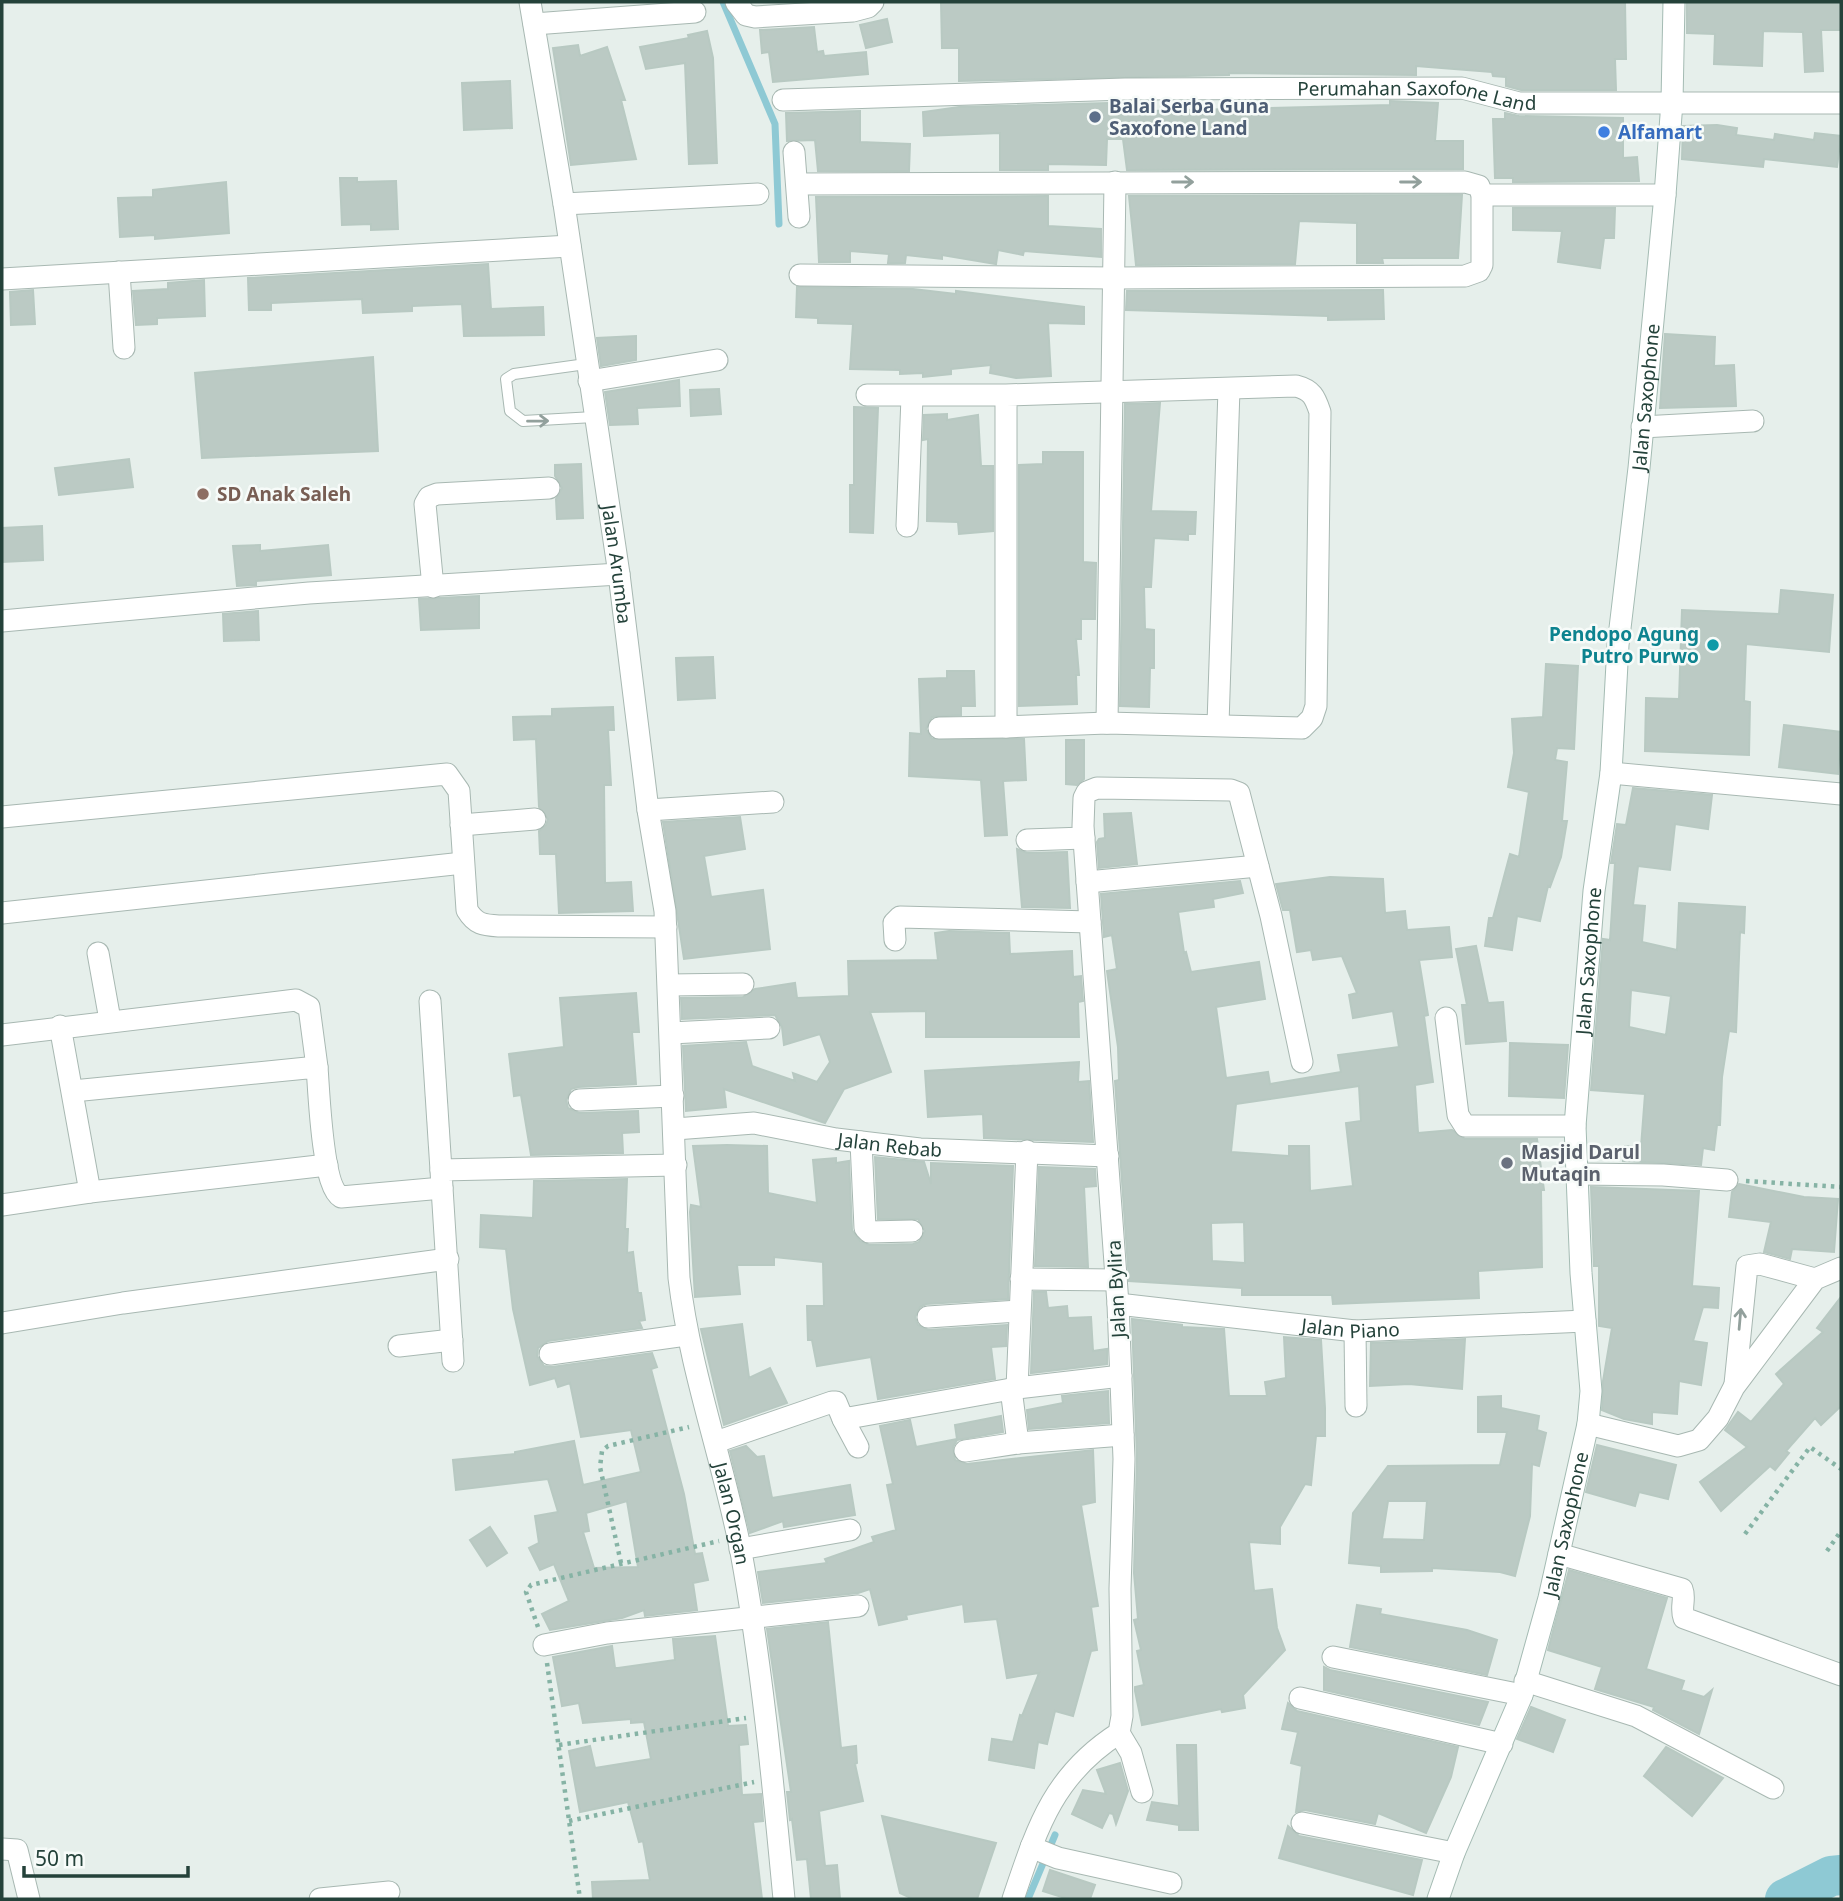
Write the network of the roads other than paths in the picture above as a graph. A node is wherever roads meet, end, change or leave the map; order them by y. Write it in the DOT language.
graph roads {
  1 [pos="530,2"];
  2 [pos="736,2"];
  3 [pos="873,2"];
  4 [pos="1674,2"];
  5 [pos="695,12"];
  6 [pos="534,24"];
  7 [pos="783,100"];
  8 [pos="1672,102"];
  9 [pos="1841,103"];
  10 [pos="794,152"];
  11 [pos="1115,181"];
  12 [pos="797,184"];
  13 [pos="758,194"];
  14 [pos="1482,195"];
  15 [pos="1665,195"];
  16 [pos="564,204"];
  17 [pos="799,218"];
  18 [pos="570,246"];
  19 [pos="119,272"];
  20 [pos="800,275"];
  21 [pos="1114,278"];
  22 [pos="2,279"];
  23 [pos="124,348"];
  24 [pos="717,360"];
  25 [pos="587,373"];
  26 [pos="1229,389"];
  27 [pos="1115,390"];
  28 [pos="867,395"];
  29 [pos="1006,395"];
  30 [pos="912,397"];
  31 [pos="594,417"];
  32 [pos="1753,421"];
  33 [pos="1642,427"];
  34 [pos="549,488"];
  35 [pos="907,526"];
  36 [pos="619,574"];
  37 [pos="433,587"];
  38 [pos="2,621"];
  39 [pos="1107,723"];
  40 [pos="1218,724"];
  41 [pos="1006,727"];
  42 [pos="939,728"];
  43 [pos="1611,773"];
  44 [pos="1841,794"];
  45 [pos="773,802"];
  46 [pos="648,810"];
  47 [pos="2,817"];
  48 [pos="535,819"];
  49 [pos="461,825"];
  50 [pos="1084,838"];
  51 [pos="1027,840"];
  52 [pos="463,863"];
  53 [pos="1258,866"];
  54 [pos="1087,882"];
  55 [pos="2,913"];
  56 [pos="1090,922"];
  57 [pos="666,927"];
  58 [pos="895,940"];
  59 [pos="98,953"];
  60 [pos="743,984"];
  61 [pos="669,985"];
  62 [pos="430,1001"];
  63 [pos="1446,1018"];
  64 [pos="110,1020"];
  65 [pos="60,1026"];
  66 [pos="769,1028"];
  67 [pos="671,1033"];
  68 [pos="2,1035"];
  69 [pos="1302,1062"];
  70 [pos="317,1067"];
  71 [pos="74,1091"];
  72 [pos="673,1096"];
  73 [pos="579,1100"];
  74 [pos="1575,1126"];
  75 [pos="675,1129"];
  76 [pos="861,1142"];
  77 [pos="1027,1151"];
  78 [pos="1108,1156"];
  79 [pos="327,1164"];
  80 [pos="676,1165"];
  81 [pos="1578,1174"];
  82 [pos="442,1179"];
  83 [pos="1727,1180"];
  84 [pos="90,1192"];
  85 [pos="2,1205"];
  86 [pos="912,1231"];
  87 [pos="448,1259"];
  88 [pos="1841,1268"];
  89 [pos="1021,1279"];
  90 [pos="1815,1279"];
  91 [pos="1116,1280"];
  92 [pos="1118,1304"];
  93 [pos="1019,1311"];
  94 [pos="928,1317"];
  95 [pos="1585,1321"];
  96 [pos="2,1322"];
  97 [pos="1355,1331"];
  98 [pos="686,1335"];
  99 [pos="399,1346"];
  100 [pos="550,1354"];
  101 [pos="1121,1376"];
  102 [pos="1734,1387"];
  103 [pos="1014,1388"];
  104 [pos="1356,1406"];
  105 [pos="832,1409"];
  106 [pos="1588,1424"];
  107 [pos="713,1432"];
  108 [pos="1123,1435"];
  109 [pos="1018,1443"];
  110 [pos="858,1447"];
  111 [pos="965,1451"];
  112 [pos="850,1530"];
  113 [pos="738,1543"];
  114 [pos="1559,1554"];
  115 [pos="858,1606"];
  116 [pos="752,1618"];
  117 [pos="544,1645"];
  118 [pos="1333,1657"];
  119 [pos="1841,1675"];
  120 [pos="1524,1688"];
  121 [pos="1300,1698"];
  122 [pos="1124,1742"];
  123 [pos="1502,1744"];
  124 [pos="1773,1788"];
  125 [pos="1142,1792"];
  126 [pos="1302,1823"];
  127 [pos="2,1832"];
  128 [pos="9,1849"];
  129 [pos="1044,1853"];
  130 [pos="1454,1853"];
  131 [pos="1171,1883"];
  132 [pos="389,1892"];
  133 [pos="29,1899"];
  134 [pos="320,1899"];
  135 [pos="784,1899"];
  136 [pos="1013,1899"];
  137 [pos="1438,1899"];
  1 -- 6 [label="street, Jalan Arumba"];
  2 -- 3 [label="street"];
  4 -- 8 [label="street, Jalan Saxophone"];
  5 -- 6 [label="street"];
  6 -- 16 [label="street, Jalan Arumba"];
  7 -- 8 [label="street, Perumahan Saxofone Land"];
  8 -- 9 [label="street, Perumahan Saxofone Land"];
  8 -- 15 [label="street, Jalan Saxophone"];
  10 -- 12 [label="street"];
  11 -- 12 [label="street"];
  11 -- 14 [label="street, one-way"];
  11 -- 21 [label="street"];
  12 -- 17 [label="street"];
  13 -- 16 [label="street"];
  14 -- 15 [label="street"];
  14 -- 21 [label="street"];
  15 -- 33 [label="street, Jalan Saxophone"];
  16 -- 18 [label="street, Jalan Arumba"];
  18 -- 19 [label="street"];
  18 -- 25 [label="street, Jalan Arumba"];
  19 -- 22 [label="street"];
  19 -- 23 [label="street"];
  20 -- 21 [label="street"];
  21 -- 27 [label="street"];
  24 -- 25 [label="street"];
  25 -- 31 [label="street, Jalan Arumba"];
  25 -- 31 [label="lane, one-way"];
  26 -- 27 [label="street"];
  26 -- 40 [label="street"];
  26 -- 40 [label="street"];
  27 -- 29 [label="street"];
  27 -- 39 [label="street"];
  28 -- 30 [label="street"];
  29 -- 30 [label="street"];
  29 -- 41 [label="street"];
  30 -- 35 [label="street"];
  31 -- 36 [label="street, Jalan Arumba"];
  32 -- 33 [label="street"];
  33 -- 43 [label="street, Jalan Saxophone"];
  34 -- 37 [label="street"];
  36 -- 37 [label="street"];
  36 -- 46 [label="street, Jalan Arumba"];
  37 -- 38 [label="street"];
  39 -- 40 [label="street"];
  39 -- 41 [label="street"];
  41 -- 42 [label="street"];
  43 -- 44 [label="street"];
  43 -- 74 [label="street, Jalan Saxophone"];
  45 -- 46 [label="street"];
  46 -- 57 [label="street, Jalan Arumba"];
  47 -- 49 [label="street"];
  48 -- 49 [label="street"];
  49 -- 52 [label="street"];
  50 -- 51 [label="street"];
  50 -- 53 [label="street, Jalan Bylira"];
  50 -- 54 [label="street, Jalan Bylira"];
  52 -- 55 [label="street"];
  52 -- 57 [label="street"];
  53 -- 54 [label="street"];
  53 -- 69 [label="street"];
  54 -- 56 [label="street, Jalan Bylira"];
  56 -- 58 [label="street"];
  56 -- 78 [label="street, Jalan Bylira"];
  57 -- 61 [label="street, Jalan Arumba"];
  59 -- 64 [label="street"];
  60 -- 61 [label="street"];
  61 -- 67 [label="street, Jalan Arumba"];
  62 -- 82 [label="street"];
  63 -- 74 [label="street"];
  64 -- 65 [label="street"];
  64 -- 70 [label="street"];
  65 -- 68 [label="street"];
  65 -- 71 [label="street"];
  66 -- 67 [label="street"];
  67 -- 72 [label="street, Jalan Arumba"];
  70 -- 71 [label="street"];
  70 -- 79 [label="street"];
  71 -- 84 [label="street"];
  72 -- 73 [label="street"];
  72 -- 75 [label="street, Jalan Arumba"];
  74 -- 81 [label="street, Jalan Saxophone"];
  75 -- 76 [label="street, Jalan Rebab"];
  75 -- 80 [label="street, Jalan Organ"];
  76 -- 77 [label="street, Jalan Rebab"];
  76 -- 86 [label="street"];
  77 -- 78 [label="street, Jalan Rebab"];
  77 -- 89 [label="street"];
  78 -- 91 [label="street, Jalan Bylira"];
  79 -- 82 [label="street"];
  79 -- 84 [label="street"];
  80 -- 82 [label="street"];
  80 -- 98 [label="street, Jalan Organ"];
  81 -- 83 [label="street"];
  81 -- 95 [label="street, Jalan Saxophone"];
  82 -- 87 [label="street"];
  84 -- 85 [label="street"];
  87 -- 96 [label="street"];
  87 -- 99 [label="street"];
  88 -- 90 [label="street"];
  89 -- 91 [label="street"];
  89 -- 93 [label="street"];
  90 -- 102 [label="street"];
  102 -- 90 [label="street, one-way"];
  91 -- 92 [label="street, Jalan Bylira"];
  92 -- 97 [label="street, Jalan Piano"];
  92 -- 101 [label="street, Jalan Bylira"];
  93 -- 94 [label="street"];
  93 -- 103 [label="street"];
  95 -- 97 [label="street, Jalan Piano"];
  95 -- 106 [label="street, Jalan Saxophone"];
  97 -- 104 [label="street"];
  98 -- 100 [label="street"];
  98 -- 107 [label="street, Jalan Organ"];
  101 -- 103 [label="street"];
  101 -- 108 [label="street, Jalan Bylira"];
  102 -- 106 [label="street"];
  103 -- 105 [label="street"];
  103 -- 109 [label="street"];
  105 -- 107 [label="street"];
  105 -- 110 [label="street"];
  106 -- 114 [label="street, Jalan Saxophone"];
  107 -- 113 [label="street, Jalan Organ"];
  108 -- 109 [label="street"];
  108 -- 122 [label="street, Jalan Bylira"];
  109 -- 111 [label="street"];
  112 -- 113 [label="street"];
  113 -- 116 [label="street, Jalan Organ"];
  114 -- 119 [label="street"];
  114 -- 120 [label="street, Jalan Saxophone"];
  115 -- 116 [label="street"];
  116 -- 117 [label="street"];
  116 -- 135 [label="street, Jalan Organ"];
  118 -- 120 [label="street"];
  120 -- 123 [label="street, Jalan Saxophone"];
  120 -- 124 [label="street"];
  121 -- 123 [label="street"];
  122 -- 125 [label="street"];
  122 -- 129 [label="street"];
  123 -- 130 [label="street, Jalan Saxophone"];
  126 -- 130 [label="street"];
  127 -- 128 [label="street"];
  128 -- 133 [label="street"];
  129 -- 131 [label="street"];
  129 -- 136 [label="street"];
  130 -- 137 [label="street, Jalan Saxophone"];
  132 -- 134 [label="street"];
}
